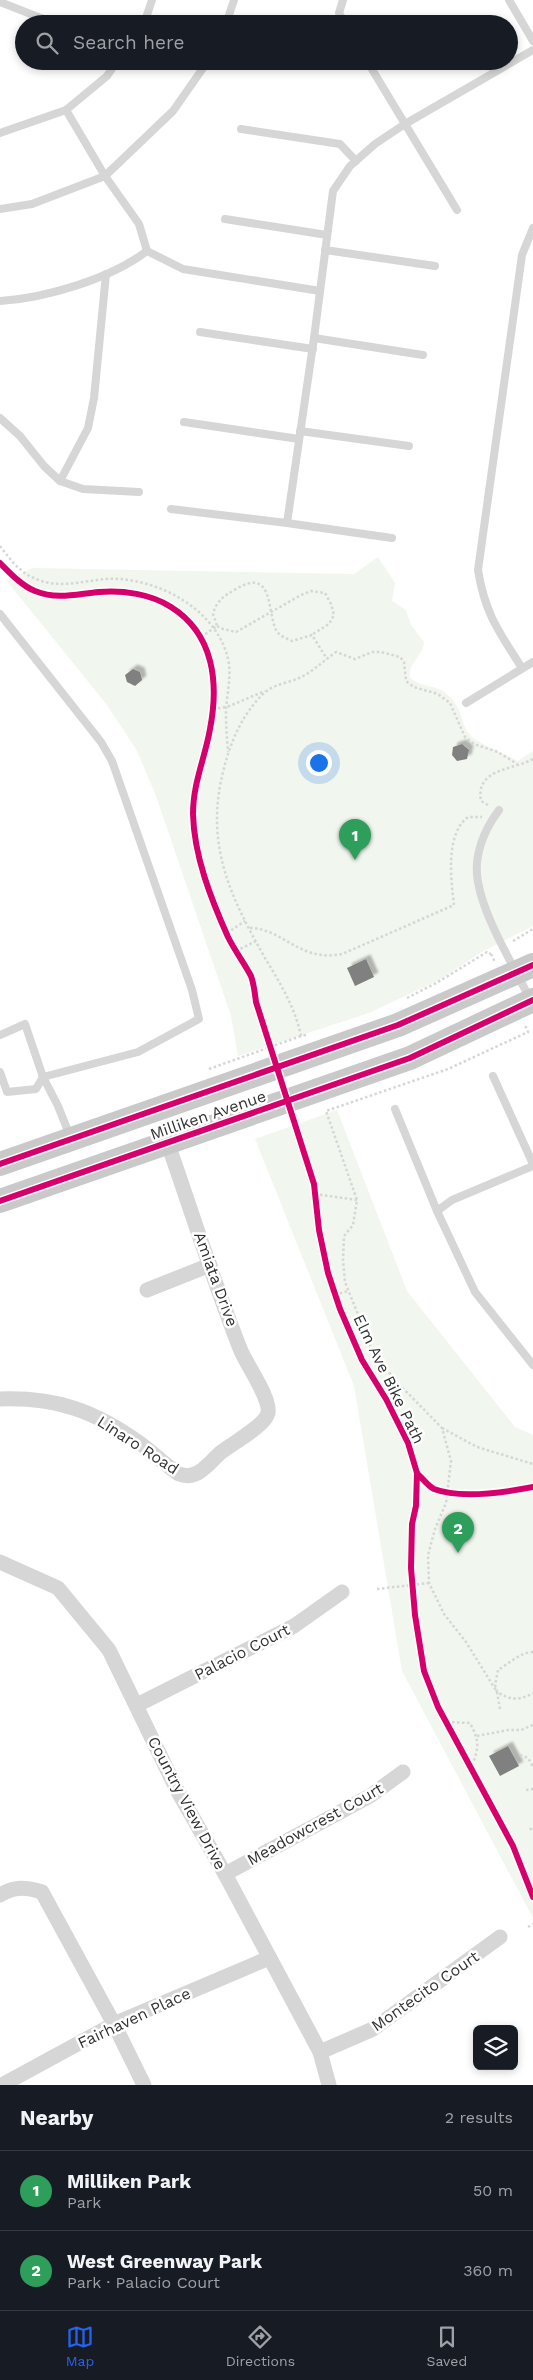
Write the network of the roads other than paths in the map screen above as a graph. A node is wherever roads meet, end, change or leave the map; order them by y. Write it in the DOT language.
graph roads {
  1 [pos="152,0"];
  2 [pos="234,0"];
  3 [pos="343,0"];
  4 [pos="509,0"];
  5 [pos="0,2"];
  6 [pos="33,15"];
  7 [pos="147,15"];
  8 [pos="229,15"];
  9 [pos="340,15"];
  10 [pos="518,15"];
  11 [pos="518,16"];
  12 [pos="533,42"];
  13 [pos="533,51"];
  14 [pos="518,60"];
  15 [pos="111,70"];
  16 [pos="202,70"];
  17 [pos="372,70"];
  18 [pos="500,70"];
  19 [pos="66,110"];
  20 [pos="405,124"];
  21 [pos="241,129"];
  22 [pos="0,133"];
  23 [pos="356,161"];
  24 [pos="105,176"];
  25 [pos="0,209"];
  26 [pos="457,210"];
  27 [pos="225,219"];
  28 [pos="533,228"];
  29 [pos="327,235"];
  30 [pos="147,250"];
  31 [pos="325,250"];
  32 [pos="435,266"];
  33 [pos="106,274"];
  34 [pos="320,291"];
  35 [pos="0,301"];
  36 [pos="200,332"];
  37 [pos="314,338"];
  38 [pos="313,349"];
  39 [pos="423,355"];
  40 [pos="0,418"];
  41 [pos="184,422"];
  42 [pos="300,435"];
  43 [pos="409,446"];
  44 [pos="60,480"];
  45 [pos="139,492"];
  46 [pos="171,509"];
  47 [pos="287,523"];
  48 [pos="392,538"];
  49 [pos="0,614"];
  50 [pos="533,662"];
  51 [pos="522,668"];
  52 [pos="466,703"];
  53 [pos="500,810"];
  54 [pos="525,968"];
  55 [pos="532,1000"];
  56 [pos="0,1035"];
  57 [pos="0,1072"];
  58 [pos="493,1076"];
  59 [pos="44,1077"];
  60 [pos="395,1109"];
  61 [pos="72,1139"];
  62 [pos="168,1144"];
  63 [pos="0,1164"];
  64 [pos="533,1165"];
  65 [pos="0,1201"];
  66 [pos="437,1211"];
  67 [pos="210,1265"];
  68 [pos="146,1290"];
  69 [pos="533,1365"];
  70 [pos="0,1399"];
  71 [pos="189,1476"];
  72 [pos="0,1562"];
  73 [pos="342,1592"];
  74 [pos="137,1705"];
  75 [pos="403,1772"];
  76 [pos="225,1874"];
  77 [pos="0,1895"];
  78 [pos="500,1937"];
  79 [pos="270,1958"];
  80 [pos="114,2024"];
  81 [pos="320,2052"];
  82 [pos="2,2085"];
  83 [pos="144,2085"];
  84 [pos="329,2085"];
  1 -- 7 [label="lane"];
  2 -- 8 [label="lane"];
  3 -- 9 [label="lane"];
  4 -- 10 [label="lane"];
  5 -- 6 [label="lane"];
  11 -- 12 [label="lane"];
  13 -- 14 [label="lane"];
  15 -- 19 [label="lane"];
  16 -- 24 [label="lane"];
  17 -- 20 [label="lane"];
  18 -- 20 [label="lane"];
  19 -- 22 [label="lane"];
  19 -- 24 [label="lane"];
  20 -- 23 [label="lane"];
  20 -- 26 [label="lane"];
  21 -- 23 [label="lane"];
  23 -- 29 [label="lane"];
  24 -- 25 [label="lane"];
  24 -- 30 [label="lane"];
  27 -- 29 [label="lane"];
  28 -- 51 [label="lane"];
  29 -- 31 [label="lane"];
  30 -- 33 [label="lane"];
  30 -- 34 [label="lane"];
  31 -- 32 [label="lane"];
  31 -- 34 [label="lane"];
  33 -- 35 [label="lane"];
  33 -- 44 [label="lane"];
  34 -- 37 [label="lane"];
  36 -- 38 [label="lane"];
  37 -- 38 [label="lane"];
  37 -- 39 [label="lane"];
  38 -- 42 [label="lane"];
  40 -- 44 [label="lane"];
  41 -- 42 [label="lane"];
  42 -- 43 [label="lane"];
  42 -- 47 [label="lane"];
  44 -- 45 [label="lane"];
  46 -- 47 [label="lane"];
  47 -- 48 [label="lane"];
  49 -- 59 [label="lane"];
  50 -- 51 [label="lane"];
  51 -- 52 [label="lane"];
  53 -- 54 [label="lane"];
  54 -- 55 [label="lane"];
  54 -- 61 [label="main road, Milliken Avenue"];
  55 -- 62 [label="main road, Milliken Avenue"];
  56 -- 59 [label="lane"];
  57 -- 59 [label="lane"];
  58 -- 64 [label="lane"];
  59 -- 61 [label="lane"];
  60 -- 66 [label="lane"];
  61 -- 63 [label="main road, Milliken Avenue"];
  62 -- 65 [label="main road, Milliken Avenue"];
  62 -- 67 [label="street, Amiata Drive"];
  64 -- 66 [label="lane"];
  66 -- 69 [label="lane"];
  67 -- 68 [label="street"];
  67 -- 71 [label="street, Amiata Drive"];
  70 -- 71 [label="street, Linaro Road"];
  72 -- 74 [label="street, Country View Drive"];
  73 -- 74 [label="street, Palacio Court"];
  74 -- 76 [label="street, Country View Drive"];
  75 -- 76 [label="street, Meadowcrest Court"];
  76 -- 79 [label="street, Country View Drive"];
  77 -- 80 [label="street"];
  78 -- 81 [label="street, Montecito Court"];
  79 -- 80 [label="street, Fairhaven Place"];
  79 -- 81 [label="street, Country View Drive"];
  80 -- 82 [label="street, Fairhaven Place"];
  80 -- 83 [label="street"];
  81 -- 84 [label="street, Country View Drive"];
}
